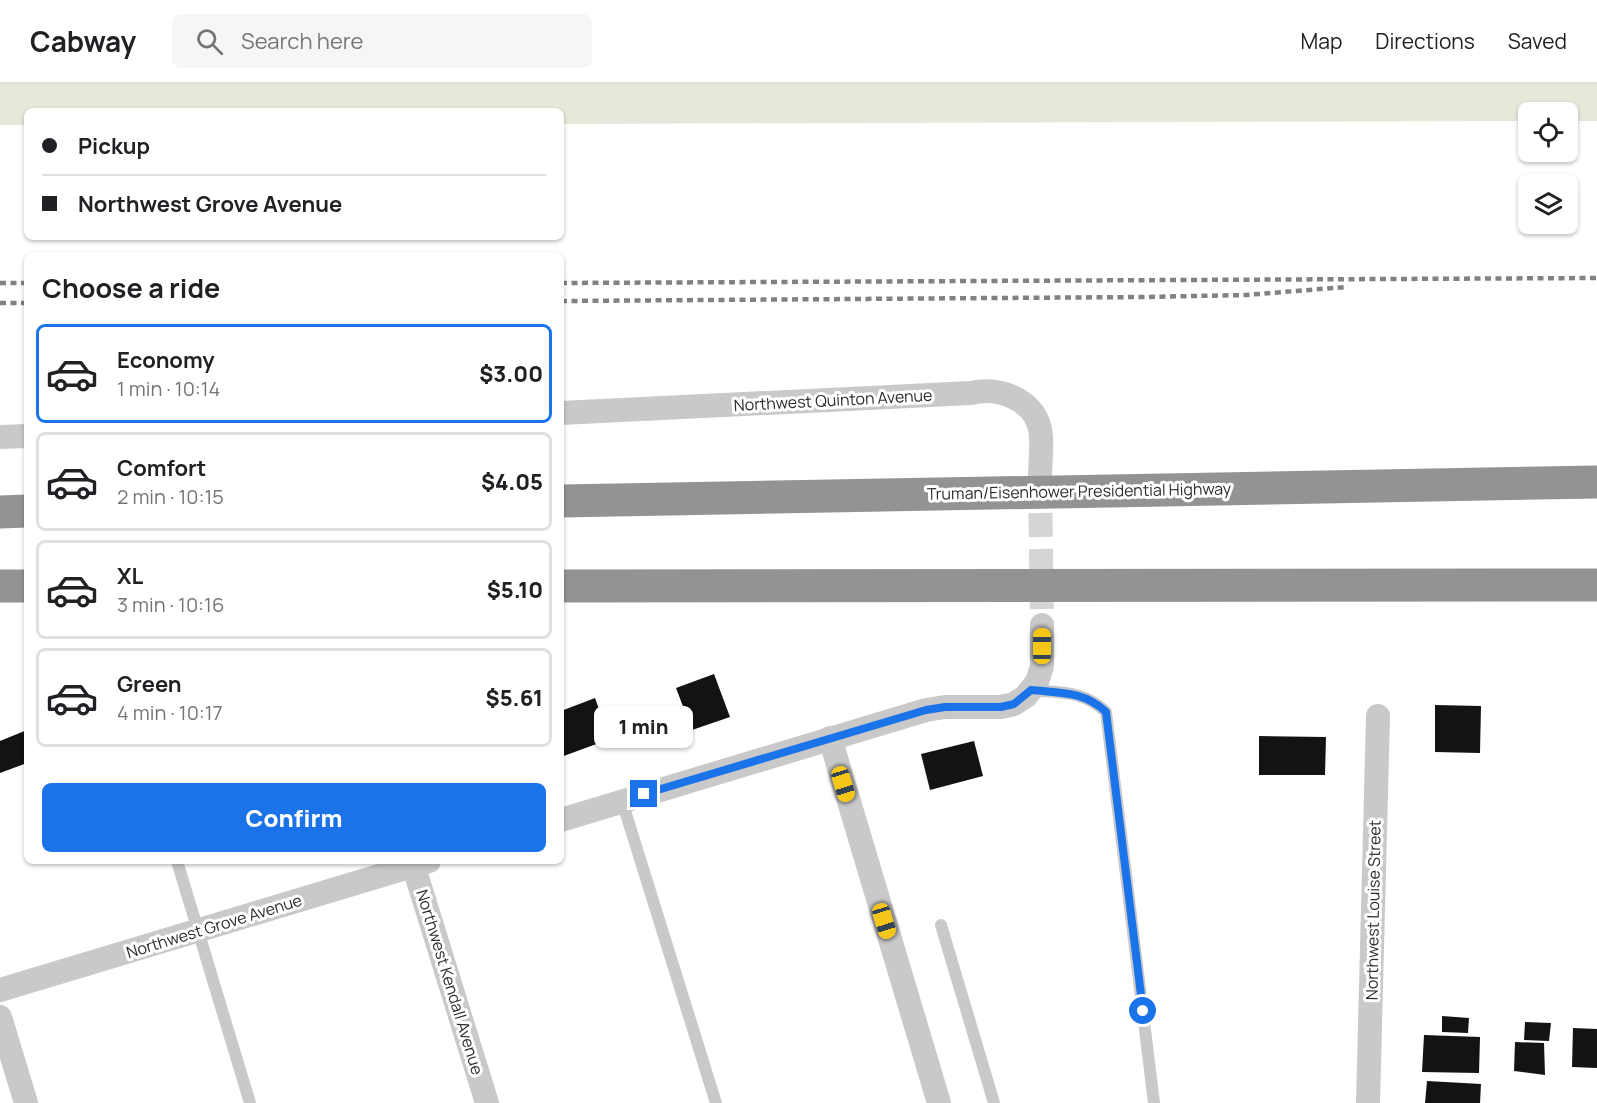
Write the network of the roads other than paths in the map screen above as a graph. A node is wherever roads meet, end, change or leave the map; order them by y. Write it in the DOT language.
graph roads {
  1 [pos="564,413"];
  2 [pos="24,436"];
  3 [pos="0,437"];
  4 [pos="1040,477"];
  5 [pos="1597,482"];
  6 [pos="564,501"];
  7 [pos="24,511"];
  8 [pos="0,512"];
  9 [pos="1597,585"];
  10 [pos="0,586"];
  11 [pos="24,586"];
  12 [pos="564,586"];
  13 [pos="1042,625"];
  14 [pos="1031,690"];
  15 [pos="1378,716"];
  16 [pos="830,738"];
  17 [pos="622,801"];
  18 [pos="564,819"];
  19 [pos="178,864"];
  20 [pos="415,864"];
  21 [pos="418,864"];
  22 [pos="941,925"];
  23 [pos="198,931"];
  24 [pos="0,990"];
  25 [pos="0,1017"];
  26 [pos="26,1103"];
  27 [pos="250,1103"];
  28 [pos="487,1103"];
  29 [pos="716,1103"];
  30 [pos="939,1103"];
  31 [pos="994,1103"];
  32 [pos="1154,1103"];
  33 [pos="1368,1103"];
  1 -- 4 [label="street, Northwest Quinton Avenue"];
  2 -- 3 [label="street"];
  5 -- 6 [label="highway, Truman/Eisenhower Presidential Highway"];
  7 -- 8 [label="highway"];
  9 -- 12 [label="highway"];
  10 -- 11 [label="highway"];
  13 -- 14 [label="street"];
  14 -- 16 [label="street"];
  14 -- 32 [label="lane"];
  15 -- 33 [label="street, Northwest Louise Street"];
  16 -- 17 [label="street"];
  16 -- 30 [label="street"];
  17 -- 18 [label="street"];
  17 -- 29 [label="lane"];
  19 -- 23 [label="lane"];
  20 -- 23 [label="street, Northwest Grove Avenue"];
  21 -- 28 [label="street, Northwest Kendall Avenue"];
  22 -- 31 [label="lane"];
  23 -- 24 [label="street, Northwest Grove Avenue"];
  23 -- 27 [label="lane"];
  25 -- 26 [label="street"];
}
